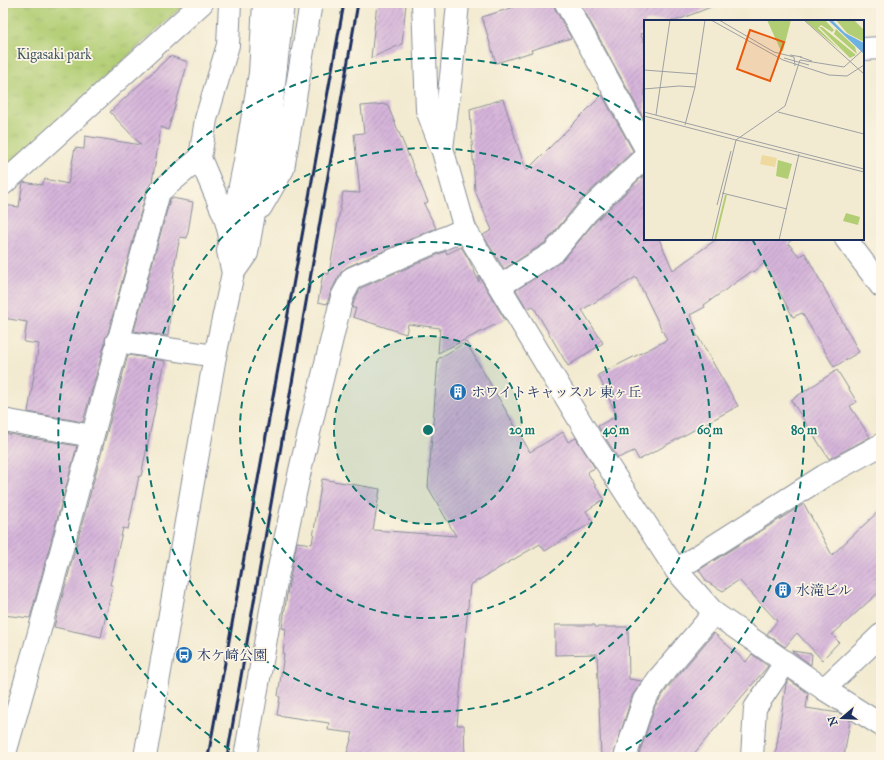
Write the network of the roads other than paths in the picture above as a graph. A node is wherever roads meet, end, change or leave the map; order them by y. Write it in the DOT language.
graph roads {
  1 [pos="202,3"];
  2 [pos="230,3"];
  3 [pos="264,3"];
  4 [pos="283,3"];
  5 [pos="311,3"];
  6 [pos="423,3"];
  7 [pos="458,3"];
  8 [pos="566,3"];
  9 [pos="881,48"];
  10 [pos="864,49"];
  11 [pos="644,145"];
  12 [pos="442,148"];
  13 [pos="200,158"];
  14 [pos="644,158"];
  15 [pos="3,184"];
  16 [pos="254,211"];
  17 [pos="465,229"];
  18 [pos="230,236"];
  19 [pos="847,240"];
  20 [pos="234,273"];
  21 [pos="500,286"];
  22 [pos="881,286"];
  23 [pos="118,341"];
  24 [pos="215,356"];
  25 [pos="3,420"];
  26 [pos="92,436"];
  27 [pos="881,445"];
  28 [pos="676,570"];
  29 [pos="714,613"];
  30 [pos="881,635"];
  31 [pos="785,663"];
  32 [pos="824,689"];
  33 [pos="881,726"];
  34 [pos="4,757"];
  35 [pos="145,757"];
  36 [pos="245,757"];
  37 [pos="625,757"];
  38 [pos="752,757"];
  1 -- 15 [label="street"];
  2 -- 13 [label="street"];
  3 -- 18 [label="street"];
  4 -- 16 [label="street"];
  5 -- 16 [label="street"];
  6 -- 12 [label="street"];
  7 -- 12 [label="street"];
  8 -- 11 [label="street"];
  9 -- 10 [label="street"];
  12 -- 17 [label="street"];
  13 -- 18 [label="street"];
  13 -- 23 [label="street"];
  14 -- 21 [label="street"];
  16 -- 20 [label="street"];
  17 -- 21 [label="street"];
  17 -- 36 [label="street"];
  18 -- 20 [label="street"];
  19 -- 22 [label="street"];
  20 -- 24 [label="street"];
  21 -- 28 [label="street"];
  23 -- 24 [label="street"];
  23 -- 26 [label="street"];
  24 -- 35 [label="street"];
  25 -- 26 [label="street"];
  26 -- 34 [label="street"];
  27 -- 28 [label="street"];
  28 -- 29 [label="street"];
  29 -- 31 [label="street"];
  29 -- 37 [label="street"];
  30 -- 32 [label="street"];
  31 -- 32 [label="street"];
  31 -- 38 [label="street"];
  32 -- 33 [label="street"];
}
